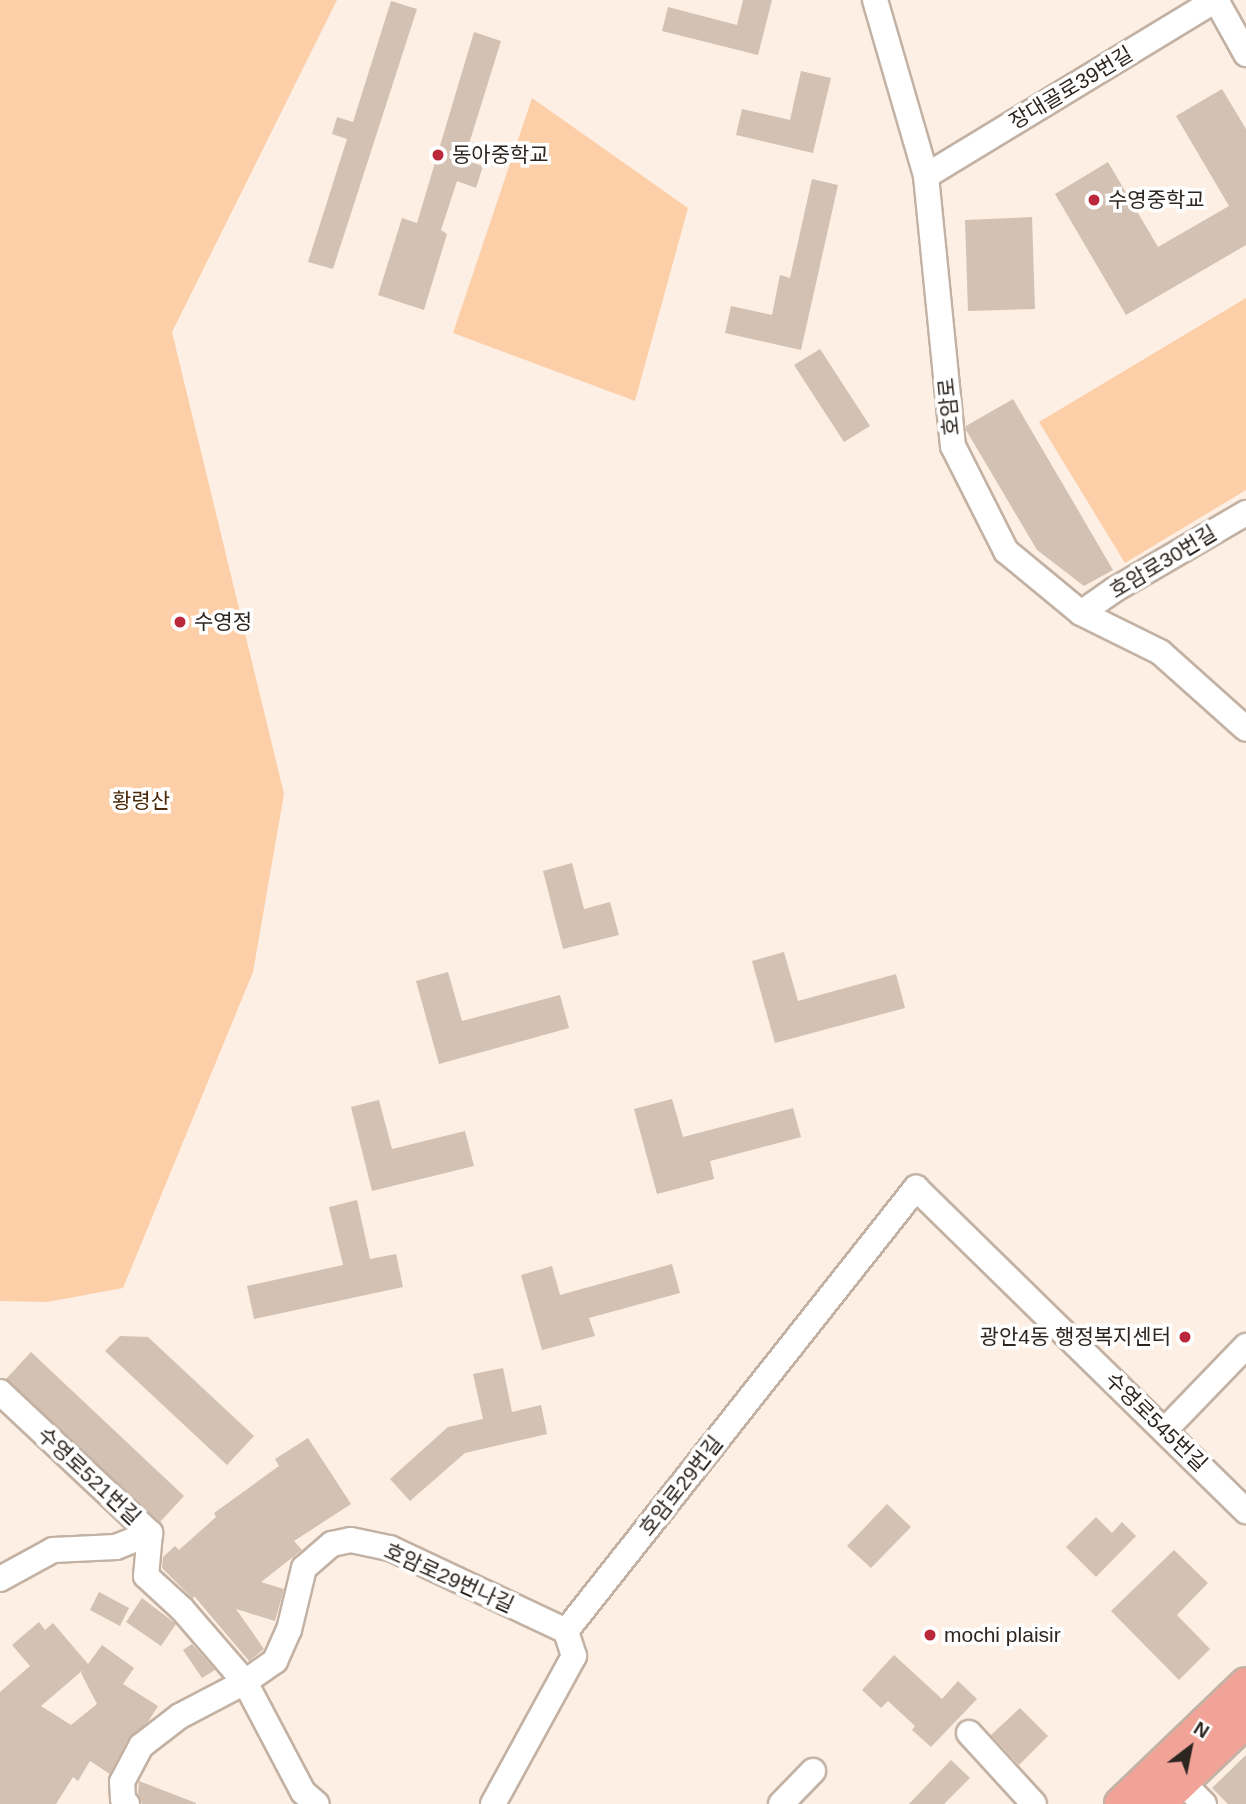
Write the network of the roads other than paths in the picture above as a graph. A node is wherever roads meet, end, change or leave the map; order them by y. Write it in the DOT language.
graph roads {
  1 [pos="875,0"];
  2 [pos="1216,0"];
  3 [pos="1246,54"];
  4 [pos="926,176"];
  5 [pos="1246,513"];
  6 [pos="1081,613"];
  7 [pos="1246,729"];
  8 [pos="916,1188"];
  9 [pos="1246,1346"];
  10 [pos="0,1392"];
  11 [pos="1165,1430"];
  12 [pos="1246,1511"];
  13 [pos="150,1533"];
  14 [pos="0,1579"];
  15 [pos="566,1631"];
  16 [pos="245,1682"];
  17 [pos="1246,1684"];
  18 [pos="1246,1721"];
  19 [pos="969,1734"];
  20 [pos="813,1771"];
  21 [pos="1182,1782"];
  22 [pos="127,1804"];
  23 [pos="317,1804"];
  24 [pos="493,1804"];
  25 [pos="780,1804"];
  26 [pos="1034,1804"];
  27 [pos="1121,1804"];
  28 [pos="1159,1804"];
  29 [pos="1204,1804"];
  1 -- 4 [label="street, 호암로"];
  2 -- 3 [label="street"];
  2 -- 4 [label="street, 장대골로39번길"];
  4 -- 6 [label="street, 호암로"];
  5 -- 6 [label="street, 호암로30번길"];
  6 -- 7 [label="street, 호암로"];
  8 -- 11 [label="street, 수영로545번길"];
  8 -- 15 [label="street, 호암로29번길"];
  9 -- 11 [label="street"];
  10 -- 13 [label="street, 수영로521번길"];
  11 -- 12 [label="street, 수영로545번길"];
  13 -- 14 [label="street"];
  13 -- 16 [label="street, 수영로521번길"];
  15 -- 16 [label="street, 호암로29번나길"];
  15 -- 24 [label="street"];
  16 -- 22 [label="street, 호암로29번나길"];
  16 -- 23 [label="street, 수영로521번길"];
  17 -- 27 [label="main road"];
  18 -- 21 [label="main road"];
  19 -- 26 [label="street"];
  20 -- 25 [label="street"];
  21 -- 28 [label="main road"];
  21 -- 29 [label="street"];
}
